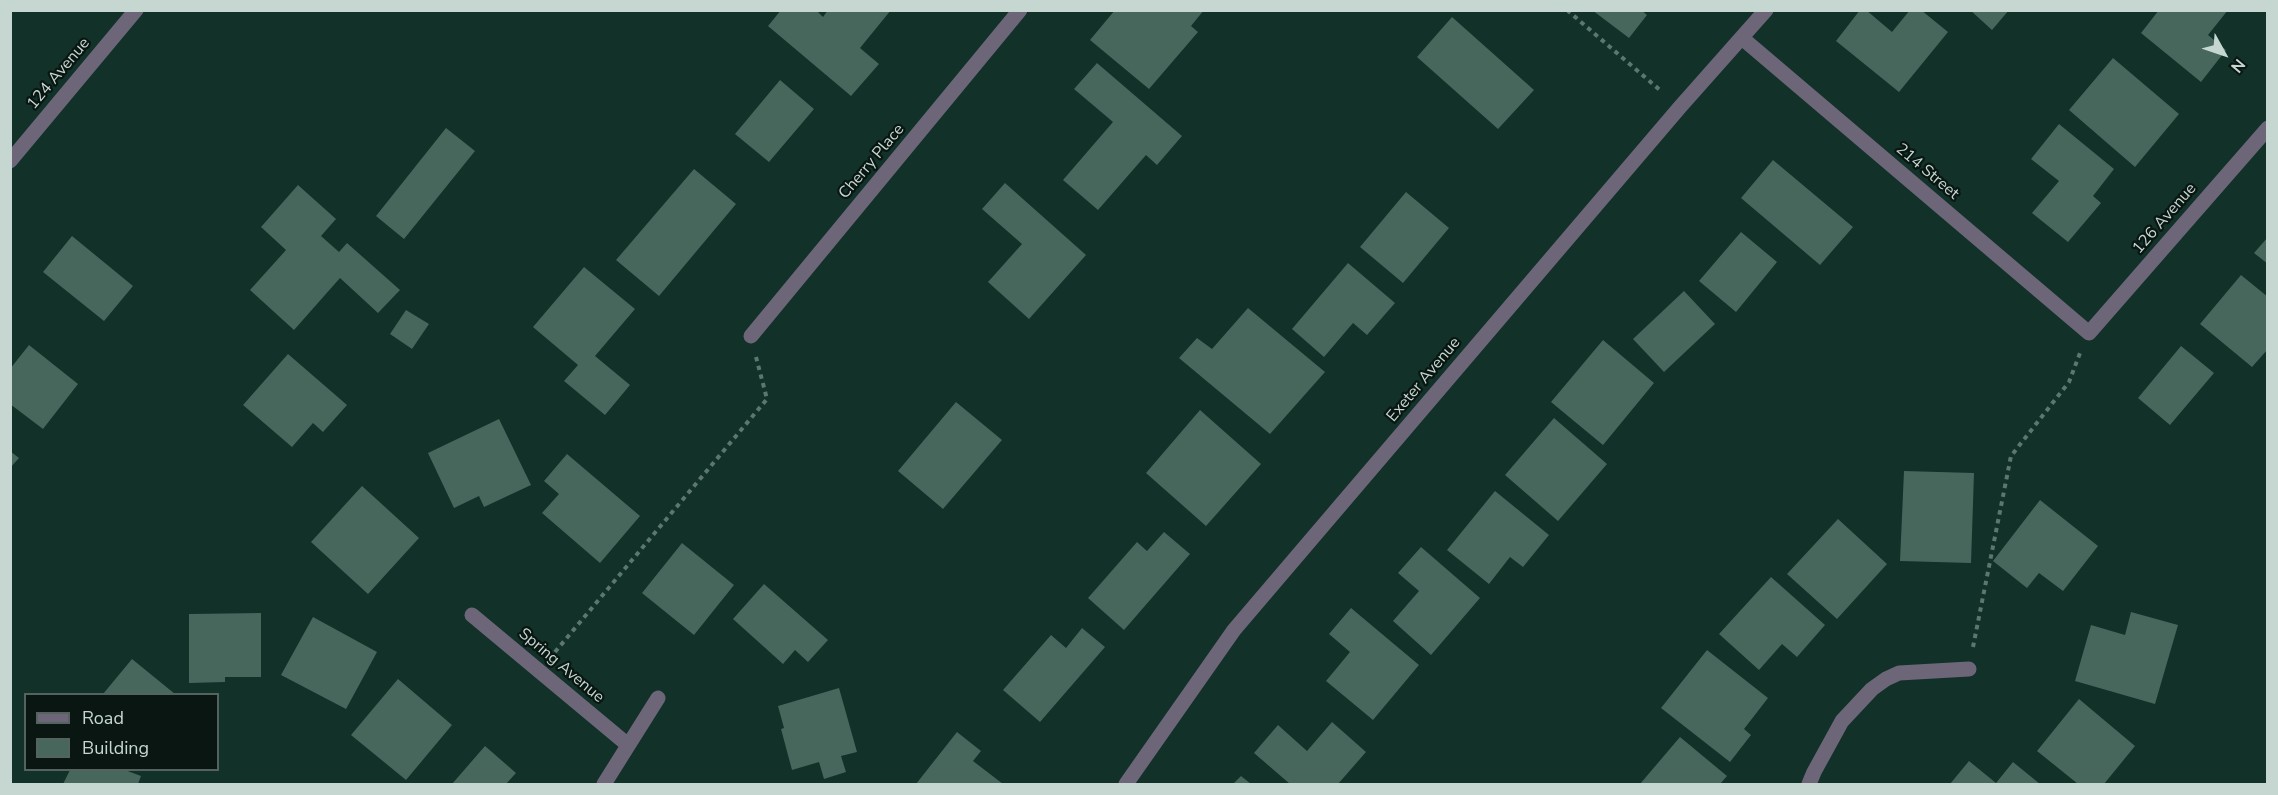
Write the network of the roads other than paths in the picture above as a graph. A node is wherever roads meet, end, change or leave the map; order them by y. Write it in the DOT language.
graph roads {
  1 [pos="136,10"];
  2 [pos="1020,10"];
  3 [pos="1766,10"];
  4 [pos="1742,39"];
  5 [pos="2268,128"];
  6 [pos="10,160"];
  7 [pos="2089,333"];
  8 [pos="750,336"];
  9 [pos="472,615"];
  10 [pos="1969,669"];
  11 [pos="658,698"];
  12 [pos="628,745"];
  13 [pos="604,784"];
  14 [pos="1126,784"];
  15 [pos="1809,784"];
  1 -- 6 [label="street, 124 Avenue"];
  2 -- 8 [label="street, Cherry Place"];
  3 -- 4 [label="street, Exeter Avenue"];
  4 -- 7 [label="street, 214 Street"];
  4 -- 14 [label="street, Exeter Avenue"];
  5 -- 7 [label="street, 126 Avenue"];
  9 -- 12 [label="street, Spring Avenue"];
  10 -- 15 [label="street"];
  11 -- 12 [label="street"];
  12 -- 13 [label="street"];
}
